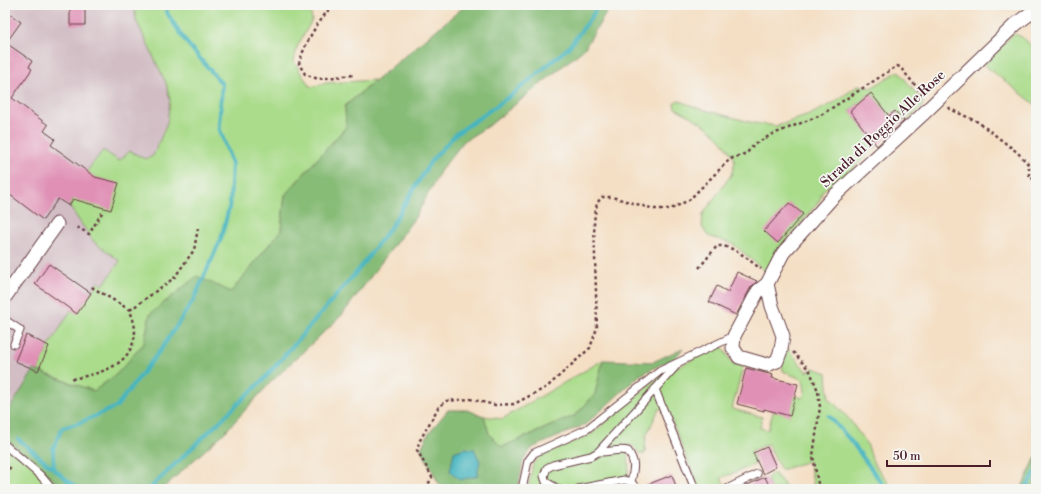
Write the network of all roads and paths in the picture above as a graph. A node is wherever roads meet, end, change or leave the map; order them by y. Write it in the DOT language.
graph roads {
  1 [pos="333,5"];
  2 [pos="1036,9"];
  3 [pos="353,75"];
  4 [pos="943,96"];
  5 [pos="932,106"];
  6 [pos="1036,181"];
  7 [pos="103,211"];
  8 [pos="56,224"];
  9 [pos="77,227"];
  10 [pos="198,228"];
  11 [pos="699,268"];
  12 [pos="769,280"];
  13 [pos="90,286"];
  14 [pos="5,297"];
  15 [pos="130,310"];
  16 [pos="5,320"];
  17 [pos="734,336"];
  18 [pos="783,336"];
  19 [pos="14,344"];
  20 [pos="680,362"];
  21 [pos="72,379"];
  22 [pos="655,389"];
  23 [pos="1036,442"];
  24 [pos="5,445"];
  25 [pos="598,452"];
  26 [pos="757,474"];
  27 [pos="1036,476"];
  28 [pos="631,482"];
  29 [pos="547,486"];
  30 [pos="52,489"];
  31 [pos="426,489"];
  32 [pos="522,489"];
  33 [pos="558,489"];
  34 [pos="578,489"];
  35 [pos="637,489"];
  36 [pos="695,489"];
  37 [pos="727,489"];
  38 [pos="819,489"];
  1 -- 3 [label="path"];
  2 -- 4 [label="street, Strada di Poggio Alle Rose"];
  4 -- 5 [label="street, Strada di Poggio Alle Rose"];
  4 -- 6 [label="path"];
  5 -- 12 [label="street, Strada di Poggio Alle Rose"];
  5 -- 31 [label="path"];
  7 -- 9 [label="path"];
  8 -- 14 [label="street"];
  10 -- 15 [label="path"];
  11 -- 12 [label="path"];
  12 -- 17 [label="street, Strada di Poggio Alle Rose"];
  12 -- 18 [label="street"];
  13 -- 15 [label="path"];
  15 -- 21 [label="path"];
  16 -- 19 [label="lane"];
  17 -- 18 [label="street"];
  17 -- 20 [label="lane"];
  18 -- 38 [label="path"];
  20 -- 22 [label="lane"];
  20 -- 32 [label="lane"];
  22 -- 25 [label="lane"];
  22 -- 36 [label="lane"];
  23 -- 27 [label="path"];
  24 -- 30 [label="lane"];
  25 -- 28 [label="lane"];
  25 -- 29 [label="lane"];
  26 -- 37 [label="lane"];
  28 -- 34 [label="lane"];
  28 -- 35 [label="lane"];
  29 -- 33 [label="lane"];
}
